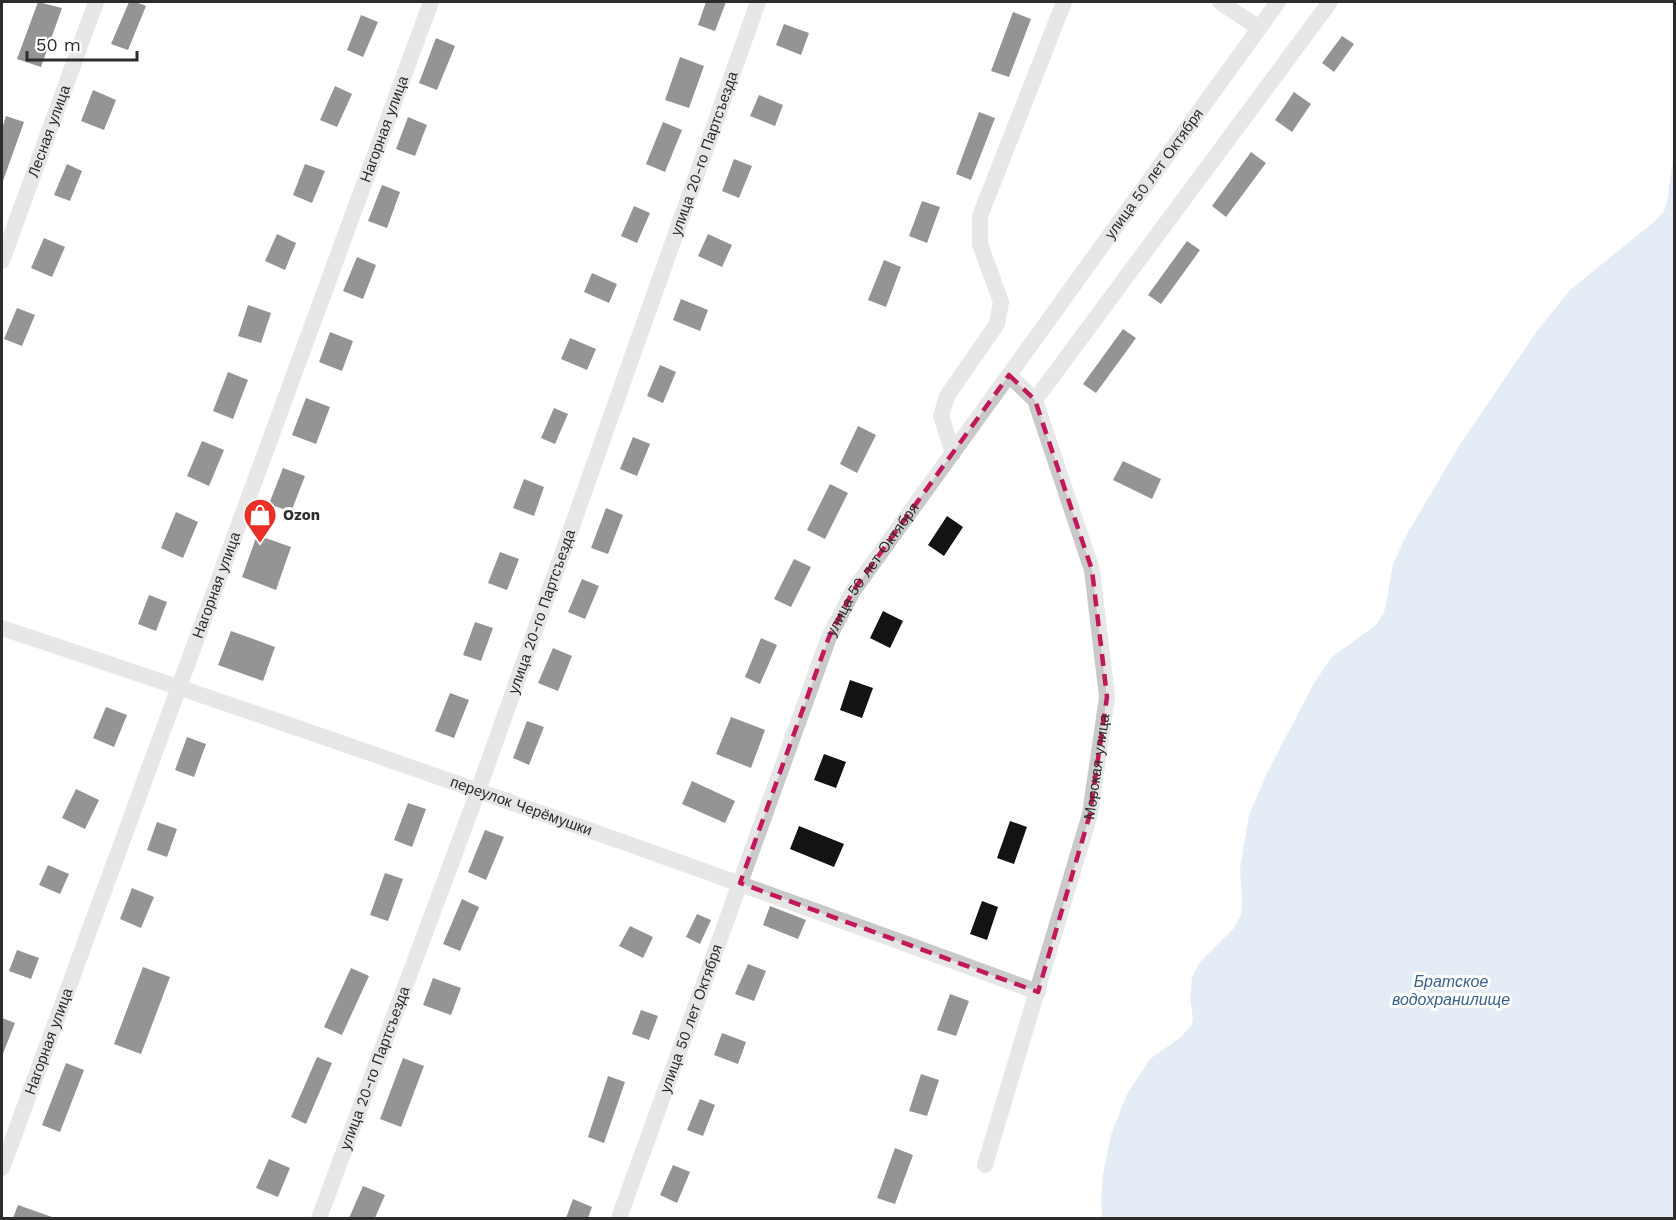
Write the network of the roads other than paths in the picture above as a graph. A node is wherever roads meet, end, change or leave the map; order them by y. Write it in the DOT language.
graph roads {
  1 [pos="96,2"];
  2 [pos="431,2"];
  3 [pos="758,2"];
  4 [pos="1064,2"];
  5 [pos="1220,2"];
  6 [pos="1278,2"];
  7 [pos="1330,2"];
  8 [pos="1259,28"];
  9 [pos="2,261"];
  10 [pos="1009,375"];
  11 [pos="1035,400"];
  12 [pos="953,453"];
  13 [pos="2,628"];
  14 [pos="177,686"];
  15 [pos="478,791"];
  16 [pos="740,883"];
  17 [pos="1038,992"];
  18 [pos="985,1165"];
  19 [pos="2,1168"];
  20 [pos="319,1218"];
  21 [pos="620,1218"];
  1 -- 9 [label="street, Лесная улица"];
  2 -- 14 [label="street, Нагорная улица"];
  3 -- 15 [label="street, улица 20-го Партсъезда"];
  4 -- 12 [label="street"];
  5 -- 8 [label="street"];
  6 -- 8 [label="street, улица 50 лет Октября"];
  7 -- 11 [label="street"];
  8 -- 10 [label="street, улица 50 лет Октября"];
  10 -- 11 [label="street, Морская улица"];
  10 -- 12 [label="street, улица 50 лет Октября"];
  11 -- 17 [label="street, Морская улица"];
  12 -- 16 [label="street, улица 50 лет Октября"];
  13 -- 14 [label="street, переулок Черёмушки"];
  14 -- 15 [label="street, переулок Черёмушки"];
  14 -- 19 [label="street, Нагорная улица"];
  15 -- 16 [label="street, переулок Черёмушки"];
  15 -- 20 [label="street, улица 20-го Партсъезда"];
  16 -- 17 [label="street, переулок Черёмушки"];
  16 -- 21 [label="street, улица 50 лет Октября"];
  17 -- 18 [label="street, Морская улица"];
}
